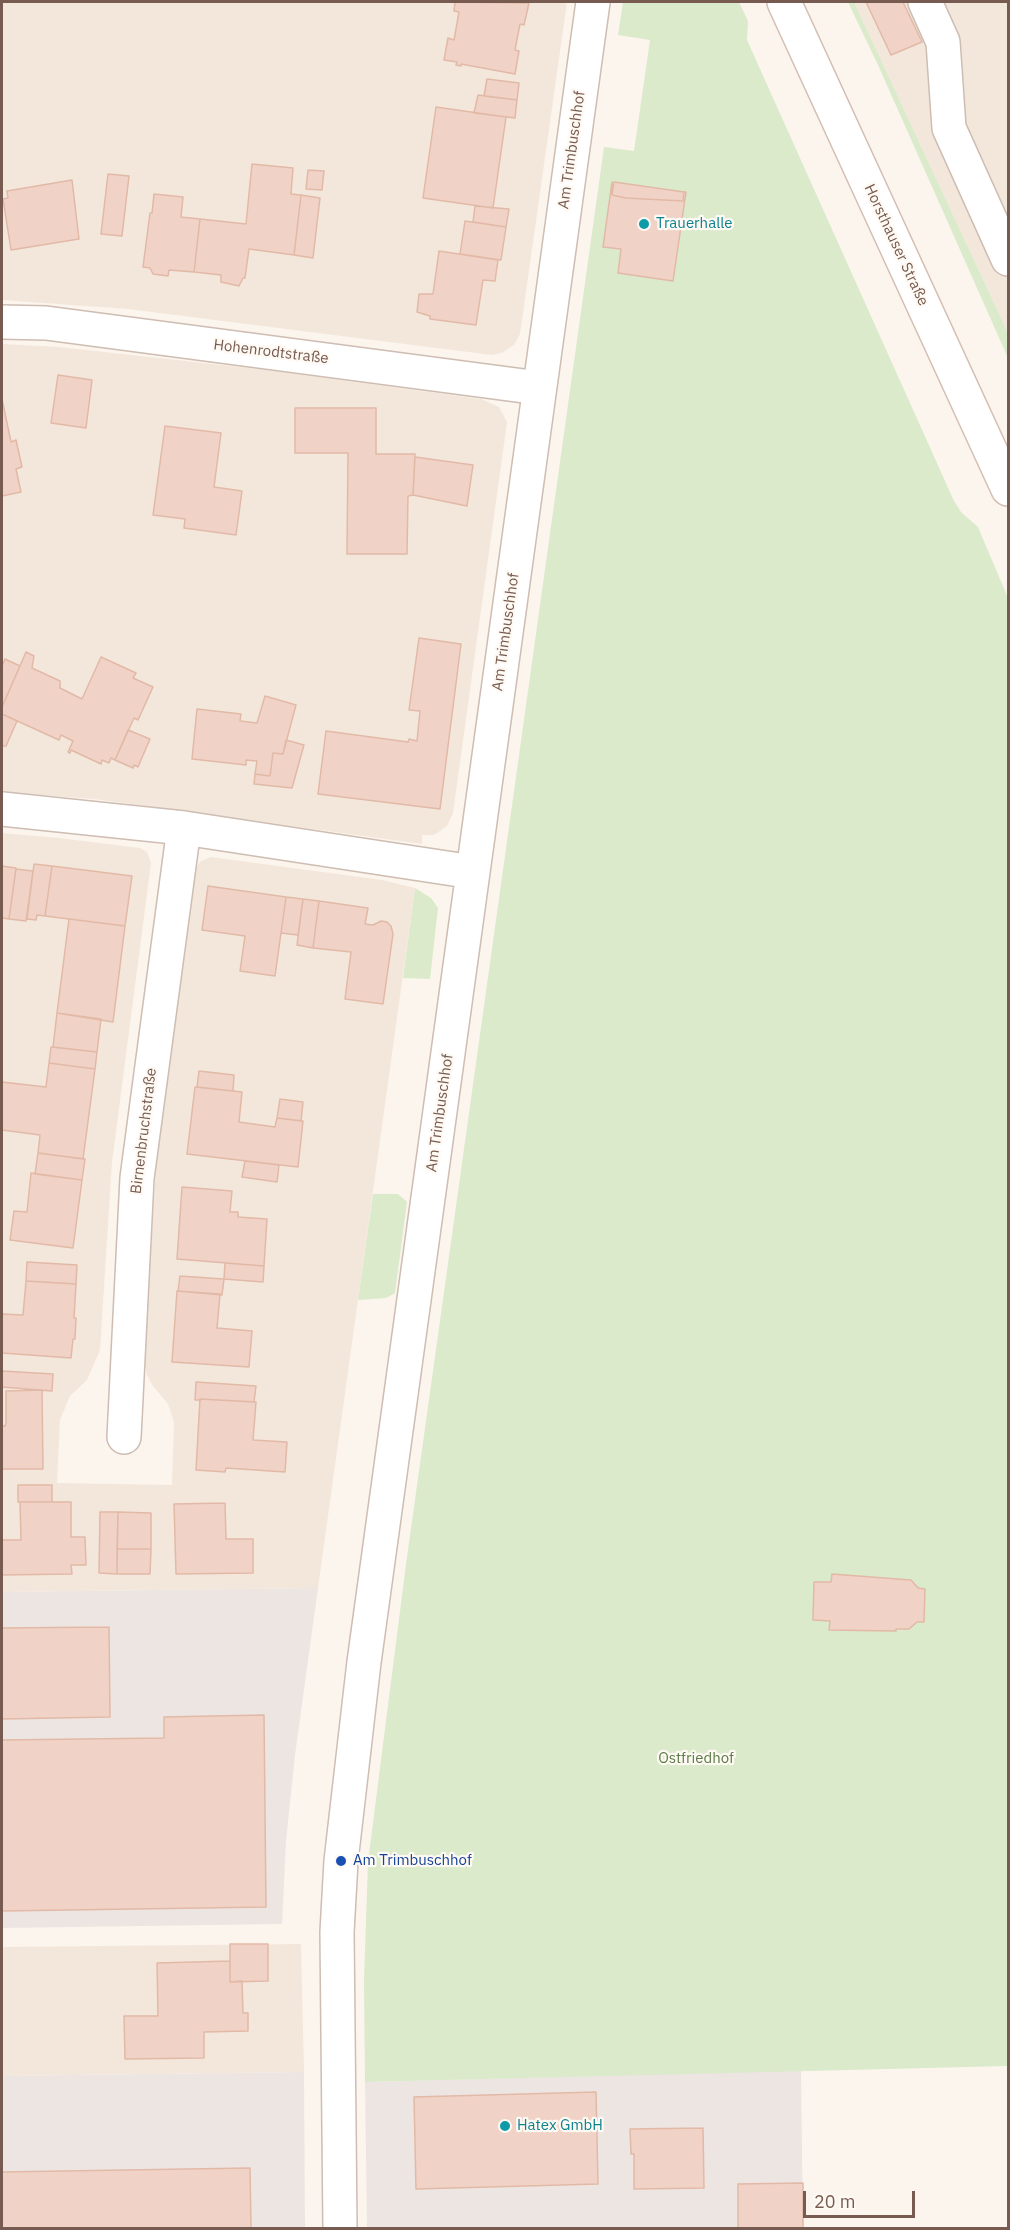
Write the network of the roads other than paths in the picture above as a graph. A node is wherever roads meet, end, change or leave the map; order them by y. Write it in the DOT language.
graph roads {
  1 [pos="593,2"];
  2 [pos="784,2"];
  3 [pos="925,2"];
  4 [pos="1008,259"];
  5 [pos="2,322"];
  6 [pos="539,388"];
  7 [pos="1008,489"];
  8 [pos="2,809"];
  9 [pos="184,828"];
  10 [pos="473,872"];
  11 [pos="124,1437"];
  12 [pos="340,2229"];
  1 -- 6 [label="street, Am Trimbuschhof"];
  2 -- 7 [label="street, Horsthauser Straße"];
  3 -- 4 [label="street"];
  5 -- 6 [label="street, Hohenrodtstraße"];
  6 -- 10 [label="street, Am Trimbuschhof"];
  8 -- 9 [label="street"];
  9 -- 10 [label="street"];
  9 -- 11 [label="street, Birnenbruchstraße"];
  10 -- 12 [label="street, Am Trimbuschhof"];
}
